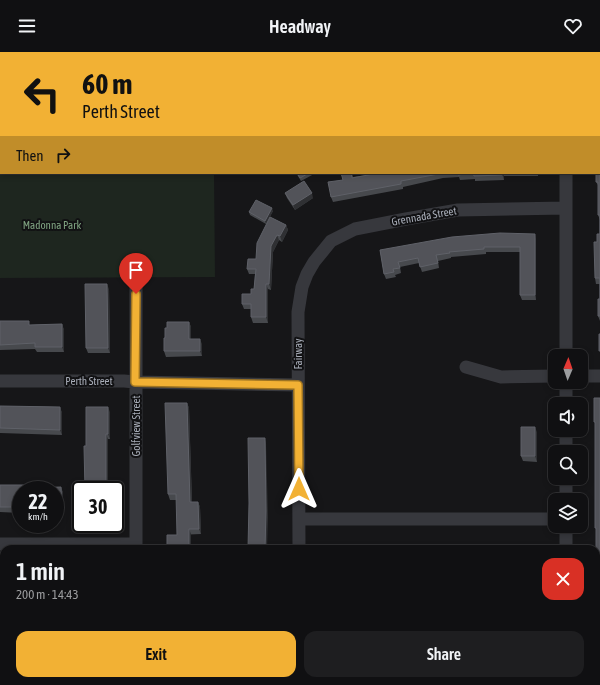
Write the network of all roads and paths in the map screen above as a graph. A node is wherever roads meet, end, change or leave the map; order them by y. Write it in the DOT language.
graph roads {
  1 [pos="566,174"];
  2 [pos="566,208"];
  3 [pos="136,279"];
  4 [pos="305,279"];
  5 [pos="566,349"];
  6 [pos="466,367"];
  7 [pos="548,376"];
  8 [pos="588,376"];
  9 [pos="600,376"];
  10 [pos="0,381"];
  11 [pos="135,382"];
  12 [pos="298,385"];
  13 [pos="299,519"];
  14 [pos="548,519"];
  15 [pos="566,533"];
  16 [pos="0,544"];
  17 [pos="45,545"];
  18 [pos="136,545"];
  19 [pos="299,545"];
  20 [pos="566,545"];
  1 -- 2 [label="street"];
  2 -- 4 [label="street, Grennada Street"];
  2 -- 5 [label="street"];
  3 -- 11 [label="street, Golfview Street"];
  4 -- 12 [label="street, Fairway"];
  6 -- 7 [label="street"];
  8 -- 9 [label="street"];
  10 -- 11 [label="street, Perth Street"];
  11 -- 12 [label="street, Perth Street"];
  11 -- 18 [label="street, Golfview Street"];
  12 -- 13 [label="street, Fairway"];
  13 -- 14 [label="street"];
  13 -- 19 [label="street, Fairway"];
  15 -- 20 [label="street"];
  16 -- 17 [label="street"];
}
